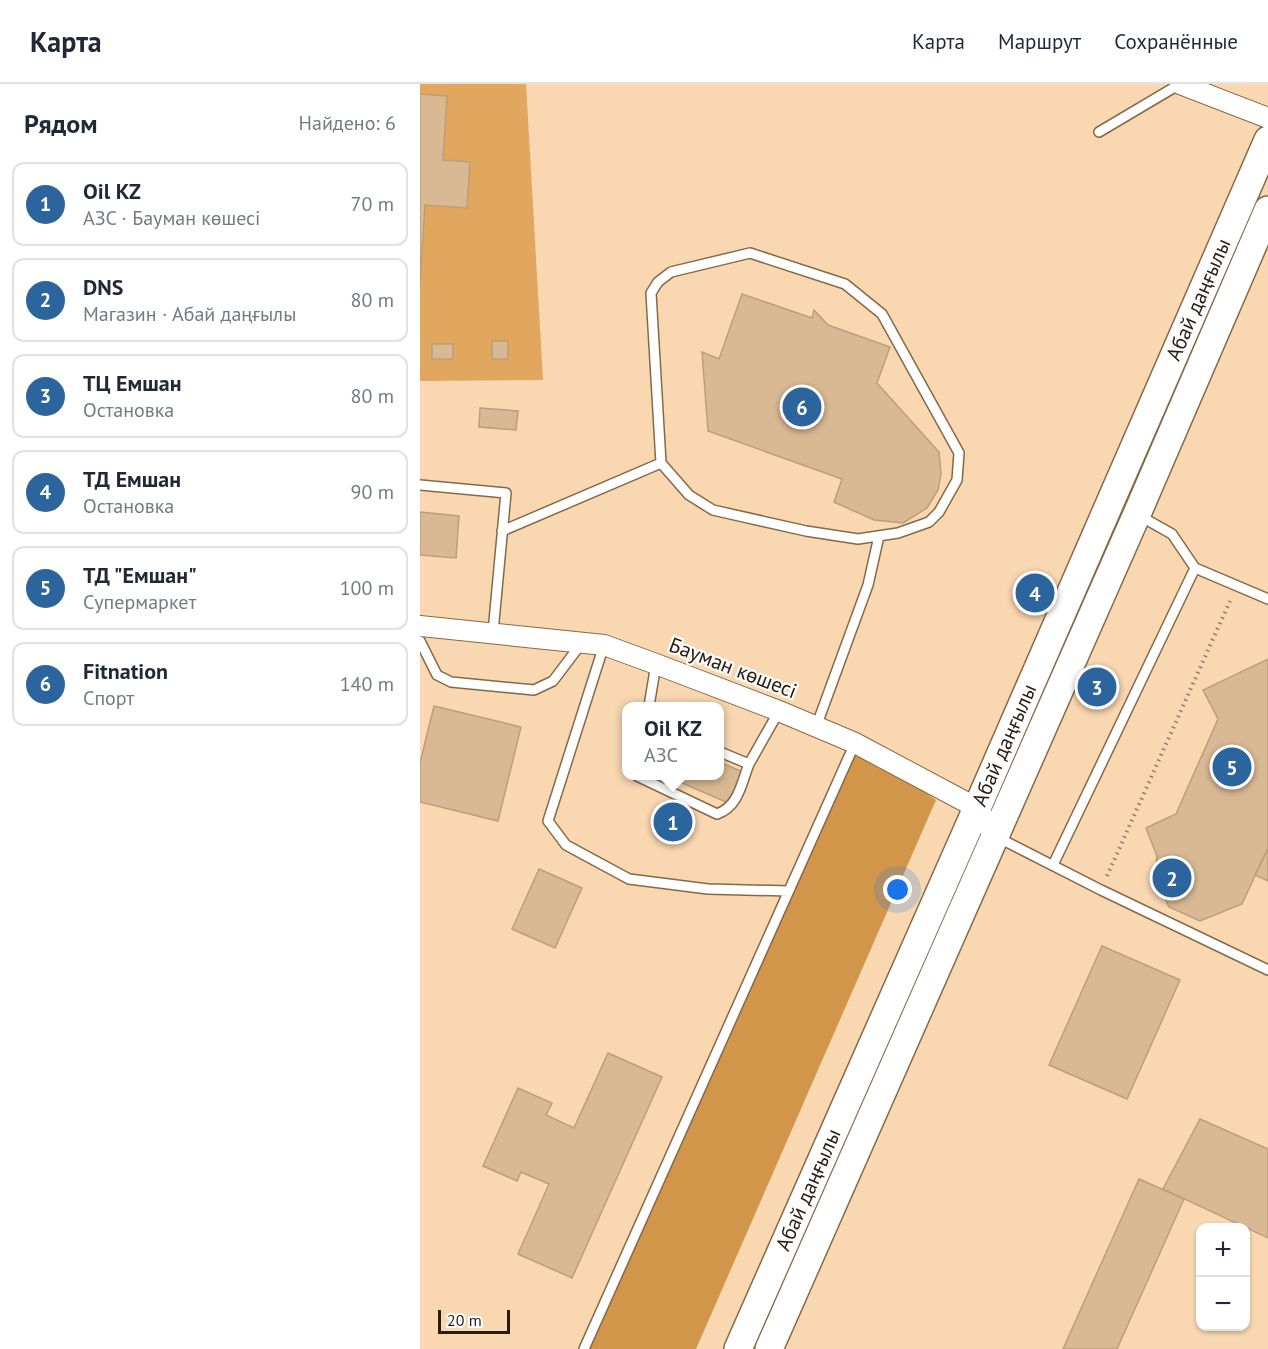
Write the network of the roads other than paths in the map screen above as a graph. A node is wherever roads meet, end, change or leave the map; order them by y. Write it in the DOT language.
graph roads {
  1 [pos="1180,84"];
  2 [pos="1268,118"];
  3 [pos="1099,132"];
  4 [pos="1268,140"];
  5 [pos="1268,210"];
  6 [pos="661,463"];
  7 [pos="420,485"];
  8 [pos="1137,514"];
  9 [pos="502,531"];
  10 [pos="879,536"];
  11 [pos="1196,568"];
  12 [pos="1268,599"];
  13 [pos="420,626"];
  14 [pos="493,632"];
  15 [pos="420,641"];
  16 [pos="582,642"];
  17 [pos="604,645"];
  18 [pos="656,663"];
  19 [pos="650,702"];
  20 [pos="779,711"];
  21 [pos="816,727"];
  22 [pos="855,743"];
  23 [pos="724,754"];
  24 [pos="748,764"];
  25 [pos="645,780"];
  26 [pos="977,808"];
  27 [pos="995,836"];
  28 [pos="1053,865"];
  29 [pos="789,891"];
  30 [pos="1268,970"];
  31 [pos="584,1349"];
  32 [pos="738,1349"];
  33 [pos="769,1349"];
  1 -- 2 [label="street"];
  1 -- 3 [label="lane"];
  4 -- 26 [label="main road, Абай даңғылы"];
  5 -- 8 [label="main road, Абай даңғылы"];
  6 -- 9 [label="lane"];
  6 -- 10 [label="lane"];
  6 -- 10 [label="lane"];
  7 -- 9 [label="lane"];
  8 -- 11 [label="lane"];
  8 -- 27 [label="main road, Абай даңғылы"];
  9 -- 14 [label="lane"];
  10 -- 21 [label="lane"];
  11 -- 12 [label="lane"];
  11 -- 28 [label="lane"];
  13 -- 14 [label="street, Бауман көшесі"];
  14 -- 16 [label="street, Бауман көшесі"];
  15 -- 16 [label="lane"];
  16 -- 17 [label="street, Бауман көшесі"];
  17 -- 18 [label="street, Бауман көшесі"];
  17 -- 29 [label="lane"];
  18 -- 19 [label="lane"];
  18 -- 20 [label="street, Бауман көшесі"];
  20 -- 21 [label="street, Бауман көшесі"];
  20 -- 24 [label="lane"];
  21 -- 22 [label="street, Бауман көшесі"];
  22 -- 26 [label="street, Бауман көшесі"];
  22 -- 29 [label="lane"];
  23 -- 24 [label="lane"];
  24 -- 25 [label="lane"];
  26 -- 27 [label="street, Бауман көшесі"];
  26 -- 32 [label="main road, Абай даңғылы"];
  27 -- 28 [label="lane"];
  27 -- 33 [label="main road, Абай даңғылы"];
  28 -- 30 [label="lane"];
  29 -- 31 [label="lane"];
}
